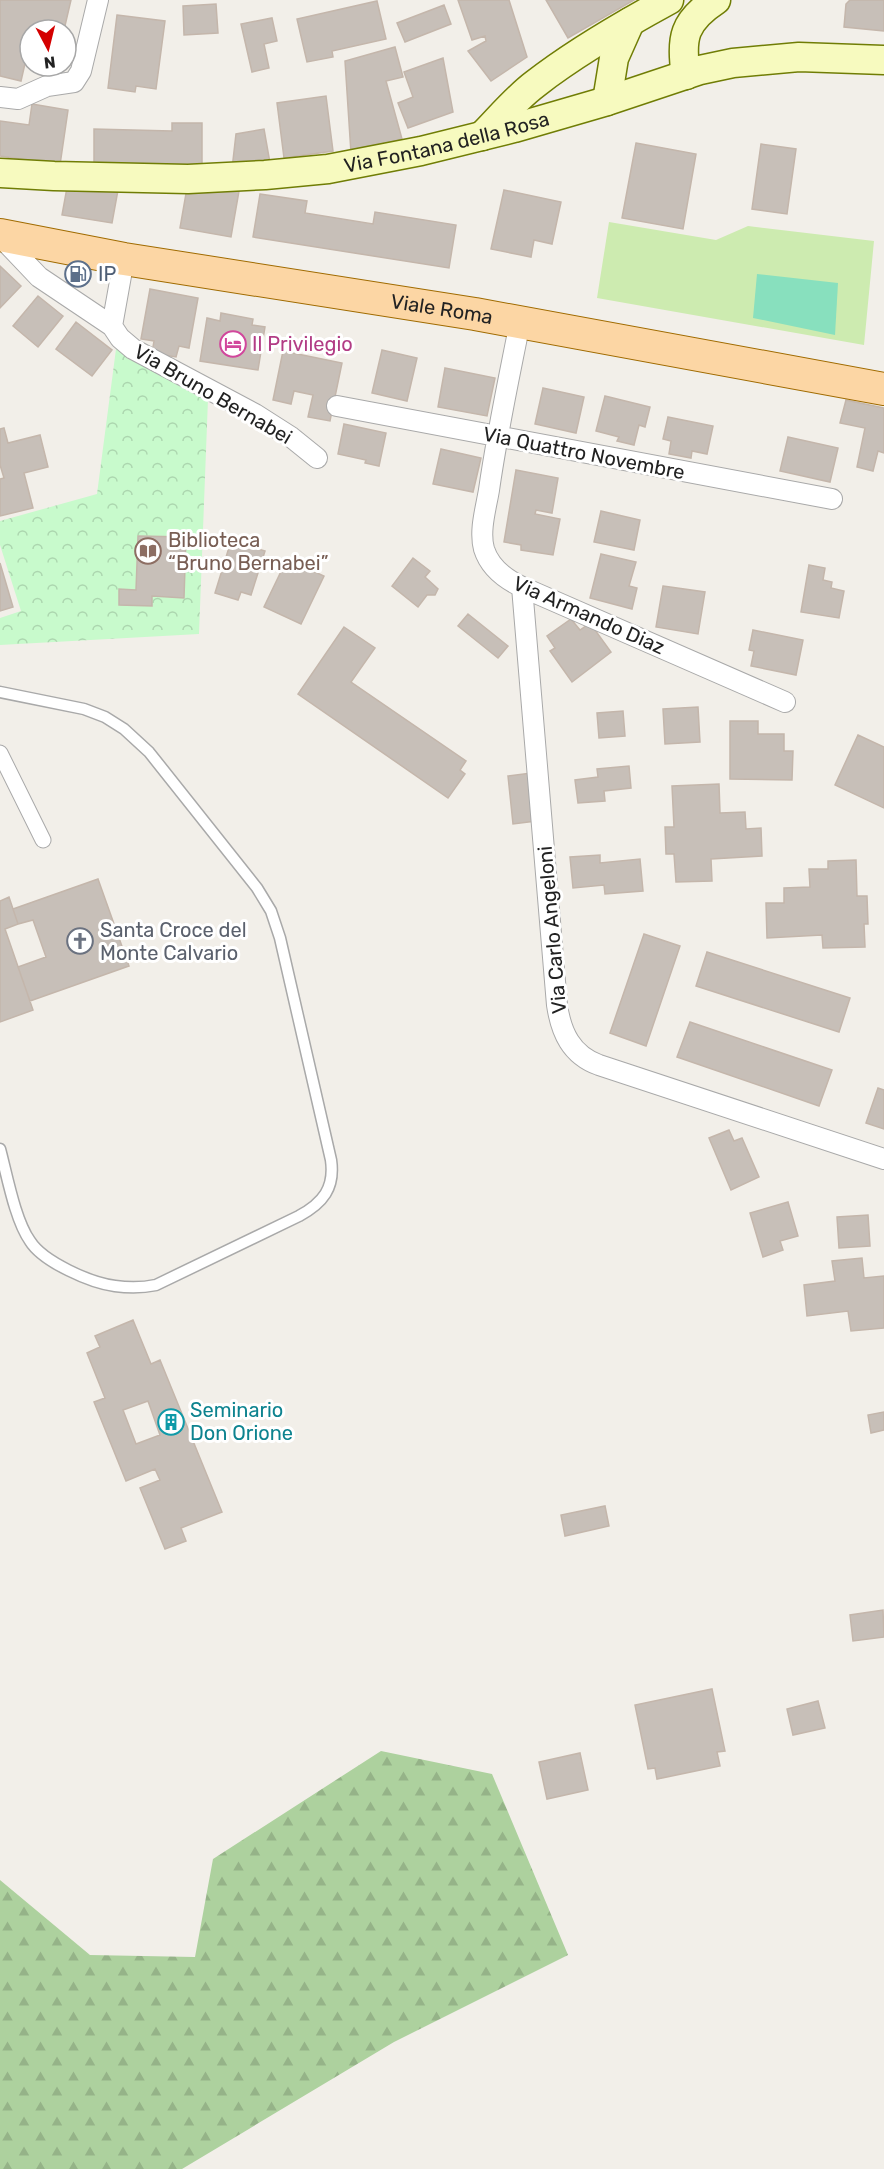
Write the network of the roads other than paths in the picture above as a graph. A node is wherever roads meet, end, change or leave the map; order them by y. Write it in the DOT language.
graph roads {
  1 [pos="98,0"];
  2 [pos="669,0"];
  3 [pos="716,0"];
  4 [pos="630,22"];
  5 [pos="884,60"];
  6 [pos="686,75"];
  7 [pos="0,97"];
  8 [pos="607,101"];
  9 [pos="482,136"];
  10 [pos="0,173"];
  11 [pos="0,236"];
  12 [pos="124,259"];
  13 [pos="520,322"];
  14 [pos="112,326"];
  15 [pos="884,389"];
  16 [pos="337,406"];
  17 [pos="496,436"];
  18 [pos="317,458"];
  19 [pos="832,499"];
  20 [pos="522,587"];
  21 [pos="0,692"];
  22 [pos="785,702"];
  23 [pos="0,753"];
  24 [pos="43,840"];
  25 [pos="0,1149"];
  26 [pos="884,1159"];
  1 -- 7 [label="street"];
  2 -- 4 [label="main road"];
  3 -- 6 [label="main road"];
  4 -- 8 [label="main road"];
  4 -- 9 [label="main road"];
  5 -- 6 [label="main road, Via Fontana della Rosa"];
  6 -- 8 [label="main road, Via Fontana della Rosa"];
  8 -- 9 [label="main road, Via Fontana della Rosa"];
  9 -- 10 [label="main road, Via Fontana della Rosa"];
  11 -- 12 [label="main road, Viale Roma"];
  11 -- 14 [label="street, Via Bruno Bernabei"];
  12 -- 13 [label="main road, Viale Roma"];
  12 -- 14 [label="street"];
  13 -- 15 [label="main road, Viale Roma"];
  13 -- 17 [label="street, Via Armando Diaz"];
  14 -- 18 [label="street, Via Bruno Bernabei"];
  16 -- 17 [label="street, Via Quattro Novembre"];
  17 -- 19 [label="street, Via Quattro Novembre"];
  17 -- 20 [label="street, Via Armando Diaz"];
  20 -- 22 [label="street, Via Armando Diaz"];
  20 -- 26 [label="street, Via Carlo Angeloni"];
  21 -- 25 [label="lane"];
  23 -- 24 [label="street"];
}
